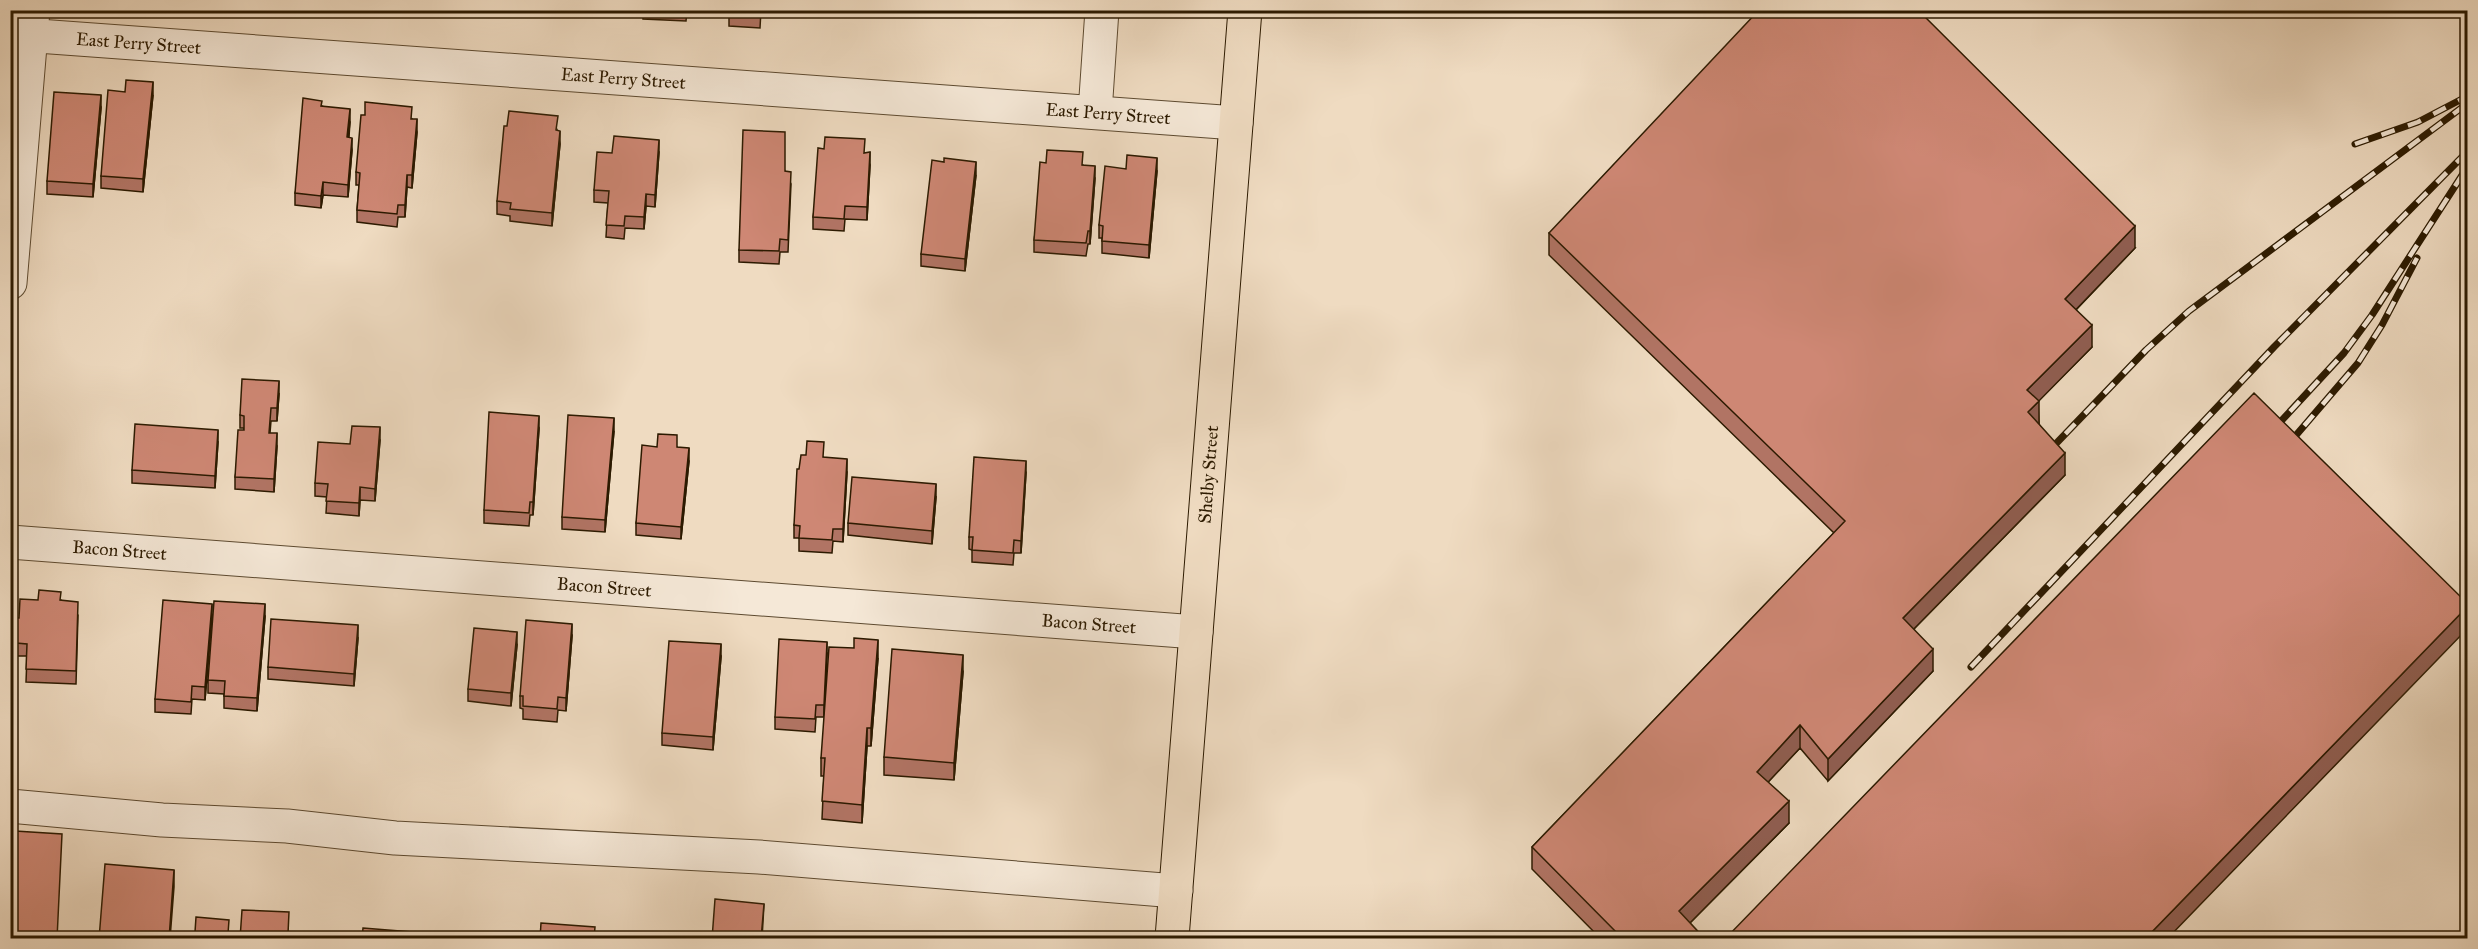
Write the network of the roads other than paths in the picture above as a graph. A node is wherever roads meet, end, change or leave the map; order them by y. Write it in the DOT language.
graph roads {
  1 [pos="1102,10"];
  2 [pos="1245,10"];
  3 [pos="25,27"];
  4 [pos="1095,112"];
  5 [pos="1236,123"];
  6 [pos="10,283"];
  7 [pos="10,542"];
  8 [pos="1196,632"];
  9 [pos="10,806"];
  10 [pos="1176,891"];
  11 [pos="1172,939"];
  1 -- 4 [label="street"];
  2 -- 5 [label="main road, Shelby Street"];
  3 -- 4 [label="street, East Perry Street"];
  3 -- 6 [label="street"];
  4 -- 5 [label="street, East Perry Street"];
  5 -- 8 [label="main road, Shelby Street"];
  7 -- 8 [label="street, Bacon Street"];
  8 -- 10 [label="main road, Shelby Street"];
  9 -- 10 [label="street"];
  10 -- 11 [label="main road, Shelby Street"];
}
